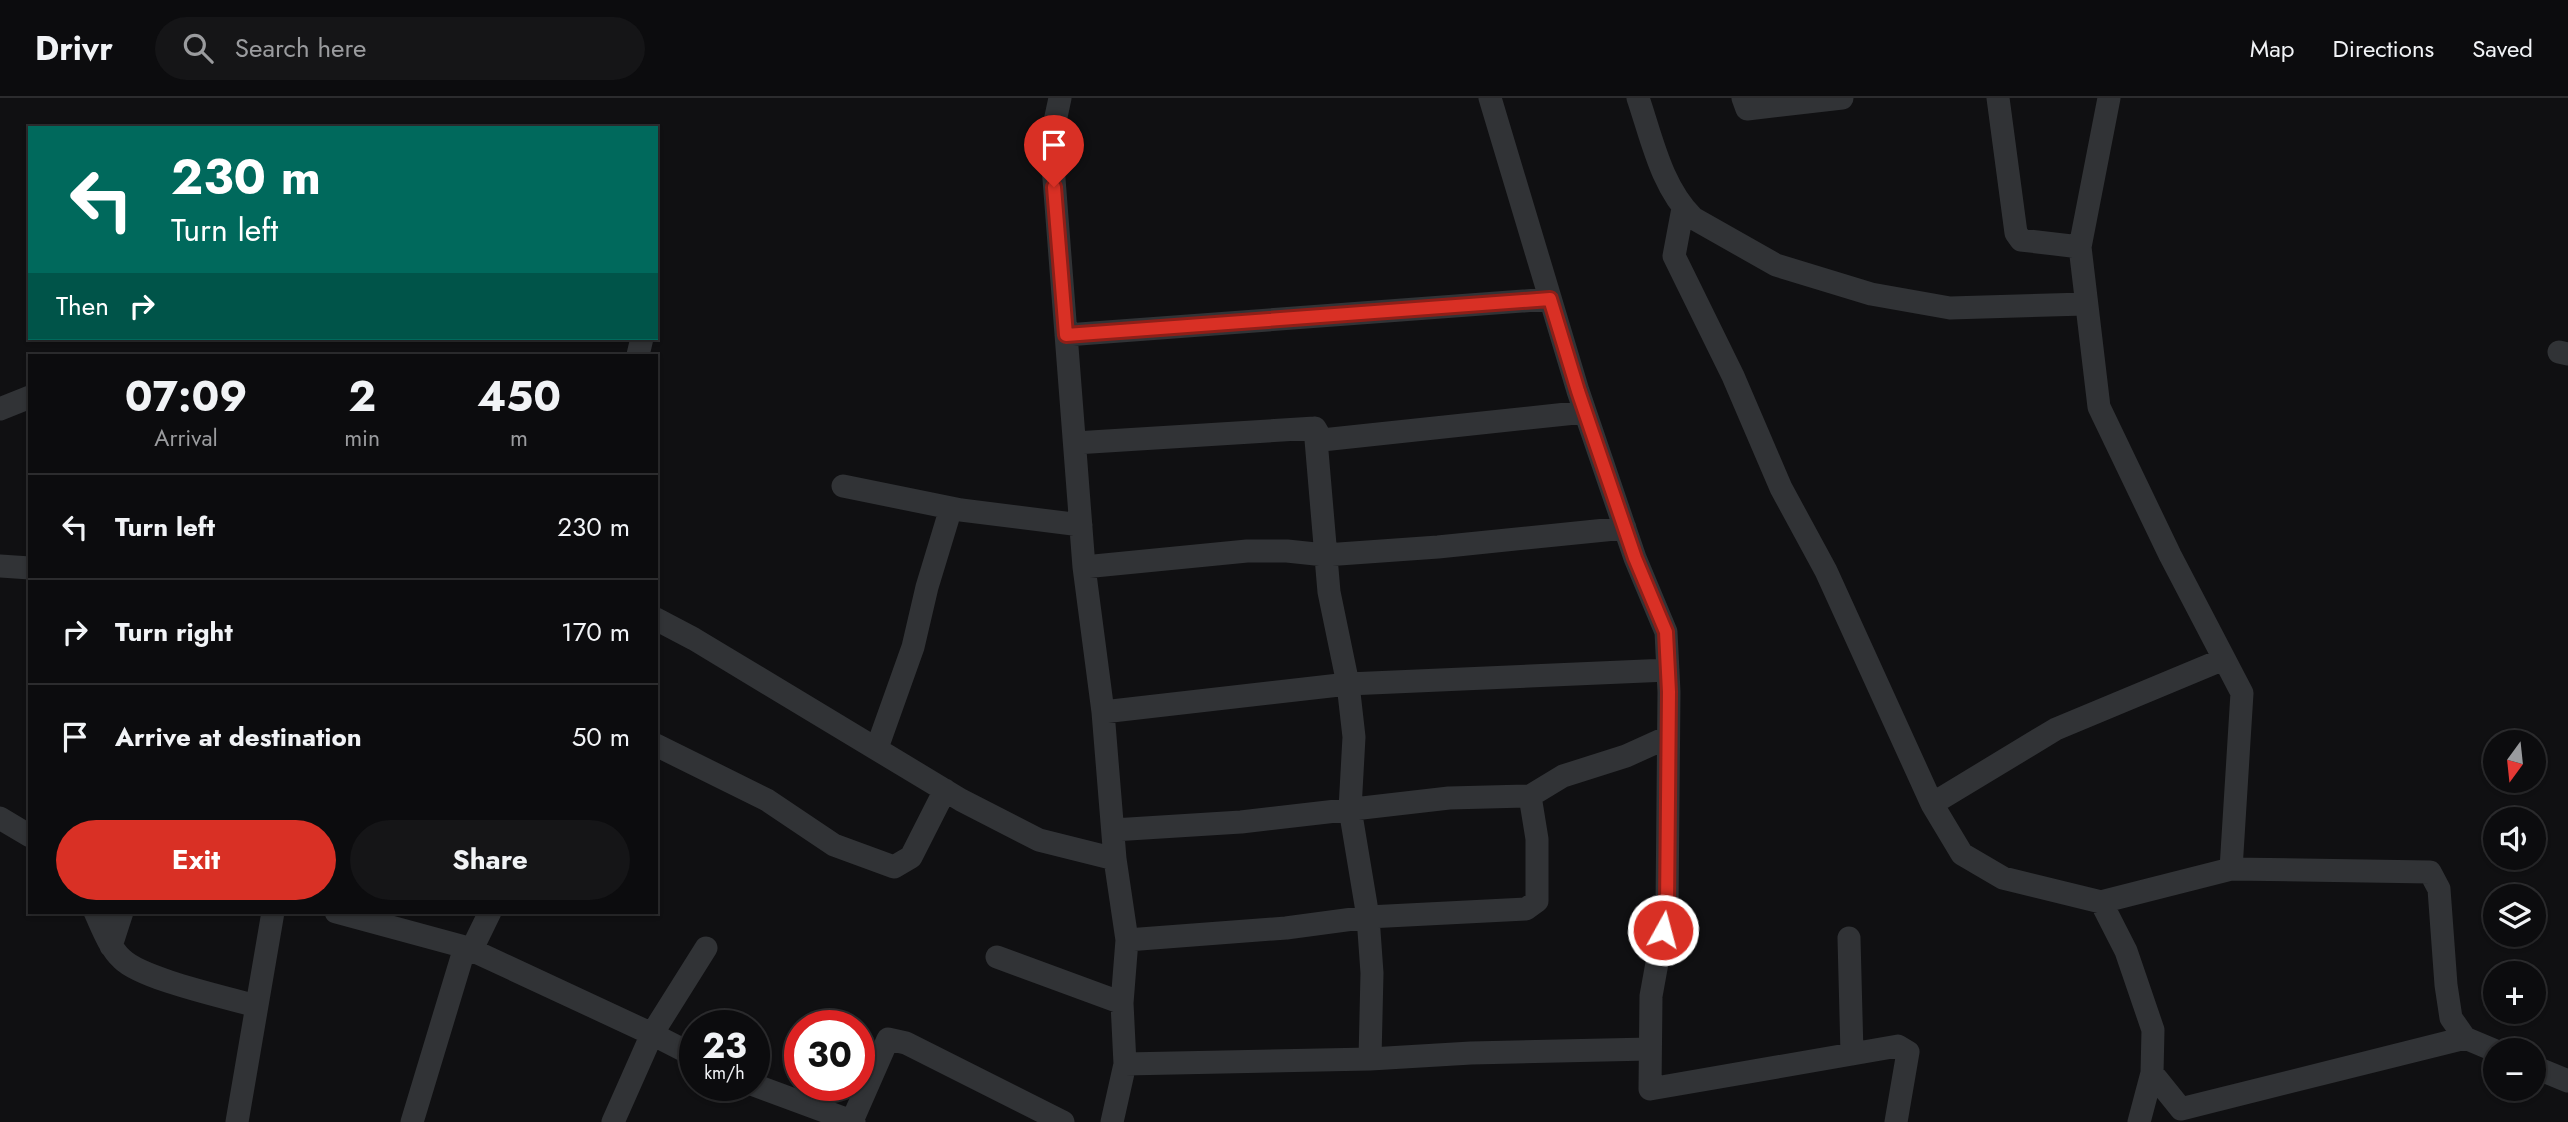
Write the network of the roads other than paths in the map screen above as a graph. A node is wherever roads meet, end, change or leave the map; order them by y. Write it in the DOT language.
graph roads {
  1 [pos="1081,98"];
  2 [pos="1490,98"];
  3 [pos="1638,98"];
  4 [pos="1743,98"];
  5 [pos="1842,98"];
  6 [pos="1998,98"];
  7 [pos="2109,98"];
  8 [pos="1805,100"];
  9 [pos="1059,104"];
  10 [pos="1683,208"];
  11 [pos="2080,247"];
  12 [pos="1550,299"];
  13 [pos="2085,304"];
  14 [pos="1066,335"];
  15 [pos="28,398"];
  16 [pos="0,409"];
  17 [pos="1585,412"];
  18 [pos="1315,428"];
  19 [pos="1075,443"];
  20 [pos="843,486"];
  21 [pos="951,508"];
  22 [pos="1081,525"];
  23 [pos="1625,528"];
  24 [pos="1325,555"];
  25 [pos="0,566"];
  26 [pos="1084,567"];
  27 [pos="28,568"];
  28 [pos="658,620"];
  29 [pos="2224,659"];
  30 [pos="1668,670"];
  31 [pos="1349,684"];
  32 [pos="1103,712"];
  33 [pos="1668,737"];
  34 [pos="658,746"];
  35 [pos="877,748"];
  36 [pos="946,790"];
  37 [pos="1530,796"];
  38 [pos="1932,804"];
  39 [pos="1350,809"];
  40 [pos="0,818"];
  41 [pos="1112,830"];
  42 [pos="28,835"];
  43 [pos="1115,859"];
  44 [pos="2231,869"];
  45 [pos="2101,902"];
  46 [pos="96,914"];
  47 [pos="121,914"];
  48 [pos="273,914"];
  49 [pos="343,914"];
  50 [pos="489,914"];
  51 [pos="1368,917"];
  52 [pos="1849,938"];
  53 [pos="1127,940"];
  54 [pos="111,946"];
  55 [pos="706,947"];
  56 [pos="468,949"];
  57 [pos="997,957"];
  58 [pos="1122,1003"];
  59 [pos="256,1006"];
  60 [pos="652,1034"];
  61 [pos="2465,1038"];
  62 [pos="2483,1046"];
  63 [pos="679,1048"];
  64 [pos="1650,1049"];
  65 [pos="1852,1054"];
  66 [pos="1370,1059"];
  67 [pos="1125,1064"];
  68 [pos="2546,1072"];
  69 [pos="2152,1073"];
  70 [pos="2568,1081"];
  71 [pos="770,1092"];
  72 [pos="827,1117"];
  73 [pos="853,1121"];
  74 [pos="237,1122"];
  75 [pos="412,1122"];
  76 [pos="613,1122"];
  77 [pos="1063,1122"];
  78 [pos="1112,1122"];
  79 [pos="1896,1122"];
  80 [pos="2139,1122"];
  1 -- 9 [label="street"];
  2 -- 12 [label="street"];
  3 -- 10 [label="street"];
  4 -- 8 [label="street"];
  5 -- 8 [label="street"];
  6 -- 11 [label="street"];
  7 -- 11 [label="street"];
  9 -- 14 [label="street"];
  10 -- 13 [label="street"];
  10 -- 38 [label="street"];
  11 -- 13 [label="street"];
  12 -- 14 [label="street"];
  12 -- 17 [label="street"];
  13 -- 29 [label="street"];
  14 -- 19 [label="street"];
  15 -- 16 [label="street"];
  17 -- 18 [label="street"];
  17 -- 23 [label="street"];
  18 -- 19 [label="street"];
  18 -- 24 [label="street"];
  19 -- 22 [label="street"];
  20 -- 21 [label="street"];
  21 -- 22 [label="street"];
  21 -- 35 [label="street"];
  22 -- 26 [label="street"];
  23 -- 24 [label="street"];
  23 -- 30 [label="street"];
  24 -- 26 [label="street"];
  24 -- 31 [label="street"];
  25 -- 27 [label="street"];
  26 -- 32 [label="street"];
  28 -- 35 [label="street"];
  29 -- 38 [label="street"];
  29 -- 44 [label="street"];
  30 -- 31 [label="street"];
  30 -- 33 [label="street"];
  31 -- 32 [label="street"];
  31 -- 39 [label="street"];
  32 -- 41 [label="street"];
  33 -- 37 [label="street"];
  33 -- 64 [label="street"];
  34 -- 36 [label="street"];
  35 -- 36 [label="street"];
  36 -- 43 [label="street"];
  37 -- 39 [label="street"];
  37 -- 51 [label="street"];
  38 -- 45 [label="street"];
  39 -- 41 [label="street"];
  39 -- 51 [label="street"];
  40 -- 42 [label="street"];
  41 -- 43 [label="street"];
  43 -- 53 [label="street"];
  44 -- 45 [label="street"];
  44 -- 61 [label="street"];
  45 -- 69 [label="street"];
  46 -- 54 [label="street"];
  47 -- 54 [label="street"];
  48 -- 59 [label="street"];
  49 -- 56 [label="street"];
  50 -- 56 [label="street"];
  51 -- 53 [label="street"];
  51 -- 66 [label="street"];
  52 -- 65 [label="street"];
  53 -- 58 [label="street"];
  54 -- 59 [label="street"];
  55 -- 60 [label="street"];
  56 -- 60 [label="street"];
  56 -- 75 [label="street"];
  57 -- 58 [label="street"];
  58 -- 67 [label="street"];
  59 -- 74 [label="street"];
  60 -- 63 [label="street"];
  60 -- 76 [label="street"];
  61 -- 62 [label="street"];
  61 -- 69 [label="street"];
  64 -- 65 [label="street"];
  64 -- 66 [label="street"];
  65 -- 79 [label="street"];
  66 -- 67 [label="street"];
  67 -- 78 [label="street"];
  68 -- 70 [label="street"];
  69 -- 80 [label="street"];
  71 -- 72 [label="street"];
  72 -- 73 [label="street"];
  73 -- 77 [label="street"];
}
